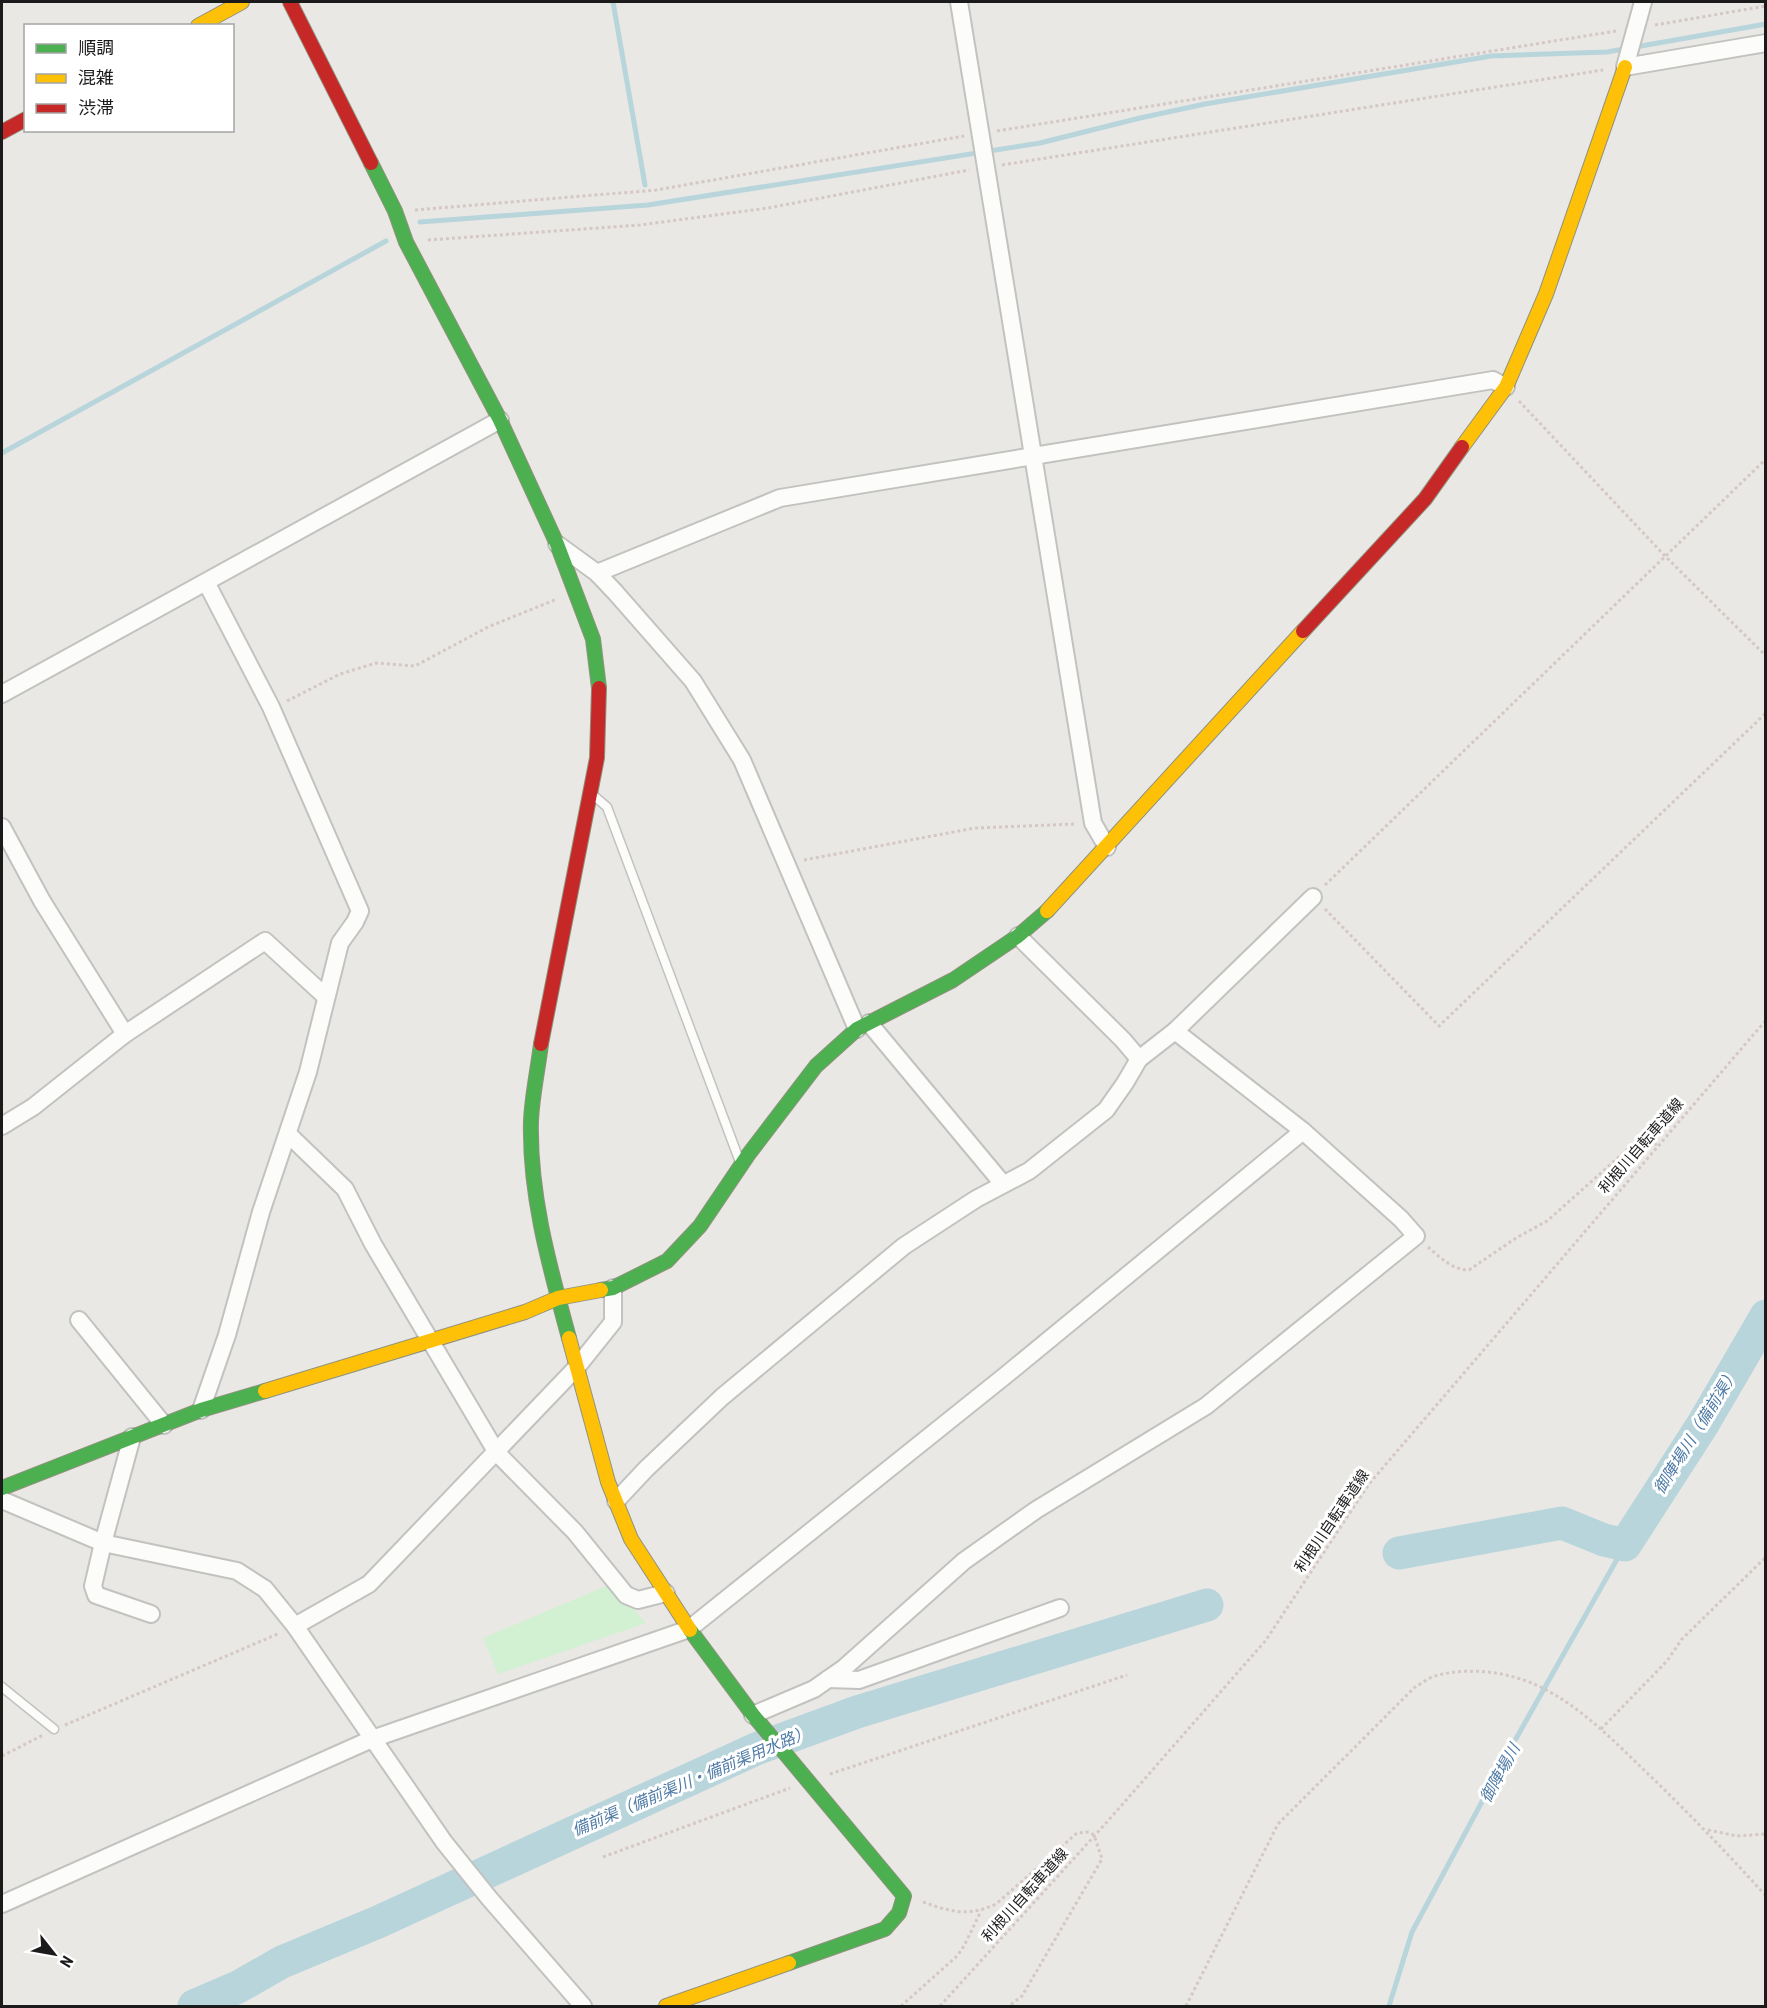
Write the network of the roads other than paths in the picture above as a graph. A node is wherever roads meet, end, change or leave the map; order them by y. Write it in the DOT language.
graph roads {
  1 [pos="242,2"];
  2 [pos="290,2"];
  3 [pos="959,2"];
  4 [pos="1643,2"];
  5 [pos="202,24"];
  6 [pos="1766,43"];
  7 [pos="1625,67"];
  8 [pos="24,120"];
  9 [pos="2,132"];
  10 [pos="1506,387"];
  11 [pos="500,420"];
  12 [pos="1033,457"];
  13 [pos="557,544"];
  14 [pos="597,573"];
  15 [pos="206,582"];
  16 [pos="2,694"];
  17 [pos="590,792"];
  18 [pos="2,826"];
  19 [pos="1107,848"];
  20 [pos="1313,897"];
  21 [pos="1018,936"];
  22 [pos="325,996"];
  23 [pos="863,1026"];
  24 [pos="1175,1031"];
  25 [pos="125,1034"];
  26 [pos="1139,1059"];
  27 [pos="2,1126"];
  28 [pos="1303,1131"];
  29 [pos="288,1134"];
  30 [pos="742,1166"];
  31 [pos="1003,1184"];
  32 [pos="613,1288"];
  33 [pos="558,1298"];
  34 [pos="79,1320"];
  35 [pos="430,1341"];
  36 [pos="577,1367"];
  37 [pos="201,1410"];
  38 [pos="164,1425"];
  39 [pos="132,1437"];
  40 [pos="497,1453"];
  41 [pos="2,1488"];
  42 [pos="2,1500"];
  43 [pos="616,1501"];
  44 [pos="103,1543"];
  45 [pos="666,1593"];
  46 [pos="1060,1608"];
  47 [pos="151,1614"];
  48 [pos="295,1626"];
  49 [pos="689,1629"];
  50 [pos="828,1679"];
  51 [pos="2,1687"];
  52 [pos="753,1715"];
  53 [pos="54,1729"];
  54 [pos="372,1739"];
  55 [pos="2,1904"];
  56 [pos="583,2007"];
  57 [pos="666,2007"];
  1 -- 5 [label="street"];
  2 -- 11 [label="street"];
  3 -- 12 [label="street"];
  4 -- 7 [label="street"];
  6 -- 7 [label="street"];
  7 -- 10 [label="street"];
  8 -- 9 [label="street"];
  10 -- 12 [label="street"];
  10 -- 19 [label="street"];
  11 -- 13 [label="street"];
  11 -- 15 [label="street"];
  12 -- 14 [label="street"];
  12 -- 19 [label="street"];
  13 -- 14 [label="street"];
  13 -- 17 [label="street"];
  14 -- 23 [label="street"];
  15 -- 16 [label="street"];
  15 -- 22 [label="street"];
  17 -- 30 [label="lane"];
  17 -- 33 [label="street"];
  18 -- 25 [label="street"];
  19 -- 21 [label="street"];
  20 -- 24 [label="street"];
  21 -- 23 [label="street"];
  21 -- 26 [label="street"];
  22 -- 25 [label="street"];
  22 -- 29 [label="street"];
  23 -- 30 [label="street"];
  23 -- 31 [label="street"];
  24 -- 26 [label="street"];
  24 -- 28 [label="street"];
  25 -- 27 [label="street"];
  26 -- 31 [label="street"];
  28 -- 49 [label="street"];
  28 -- 50 [label="street"];
  29 -- 35 [label="street"];
  29 -- 37 [label="street"];
  30 -- 32 [label="street"];
  31 -- 43 [label="street"];
  32 -- 33 [label="street"];
  32 -- 36 [label="street"];
  33 -- 35 [label="street"];
  33 -- 36 [label="street"];
  34 -- 38 [label="street"];
  35 -- 37 [label="street"];
  35 -- 40 [label="street"];
  36 -- 40 [label="street"];
  36 -- 43 [label="street"];
  37 -- 38 [label="street"];
  38 -- 39 [label="street"];
  39 -- 41 [label="street"];
  39 -- 44 [label="street"];
  40 -- 45 [label="street"];
  40 -- 48 [label="street"];
  42 -- 44 [label="street"];
  43 -- 45 [label="street"];
  44 -- 47 [label="street"];
  44 -- 48 [label="street"];
  45 -- 49 [label="street"];
  46 -- 50 [label="street"];
  48 -- 54 [label="street"];
  49 -- 52 [label="street"];
  49 -- 54 [label="street"];
  50 -- 52 [label="street"];
  51 -- 53 [label="lane"];
  52 -- 57 [label="street"];
  54 -- 55 [label="street"];
  54 -- 56 [label="street"];
}
